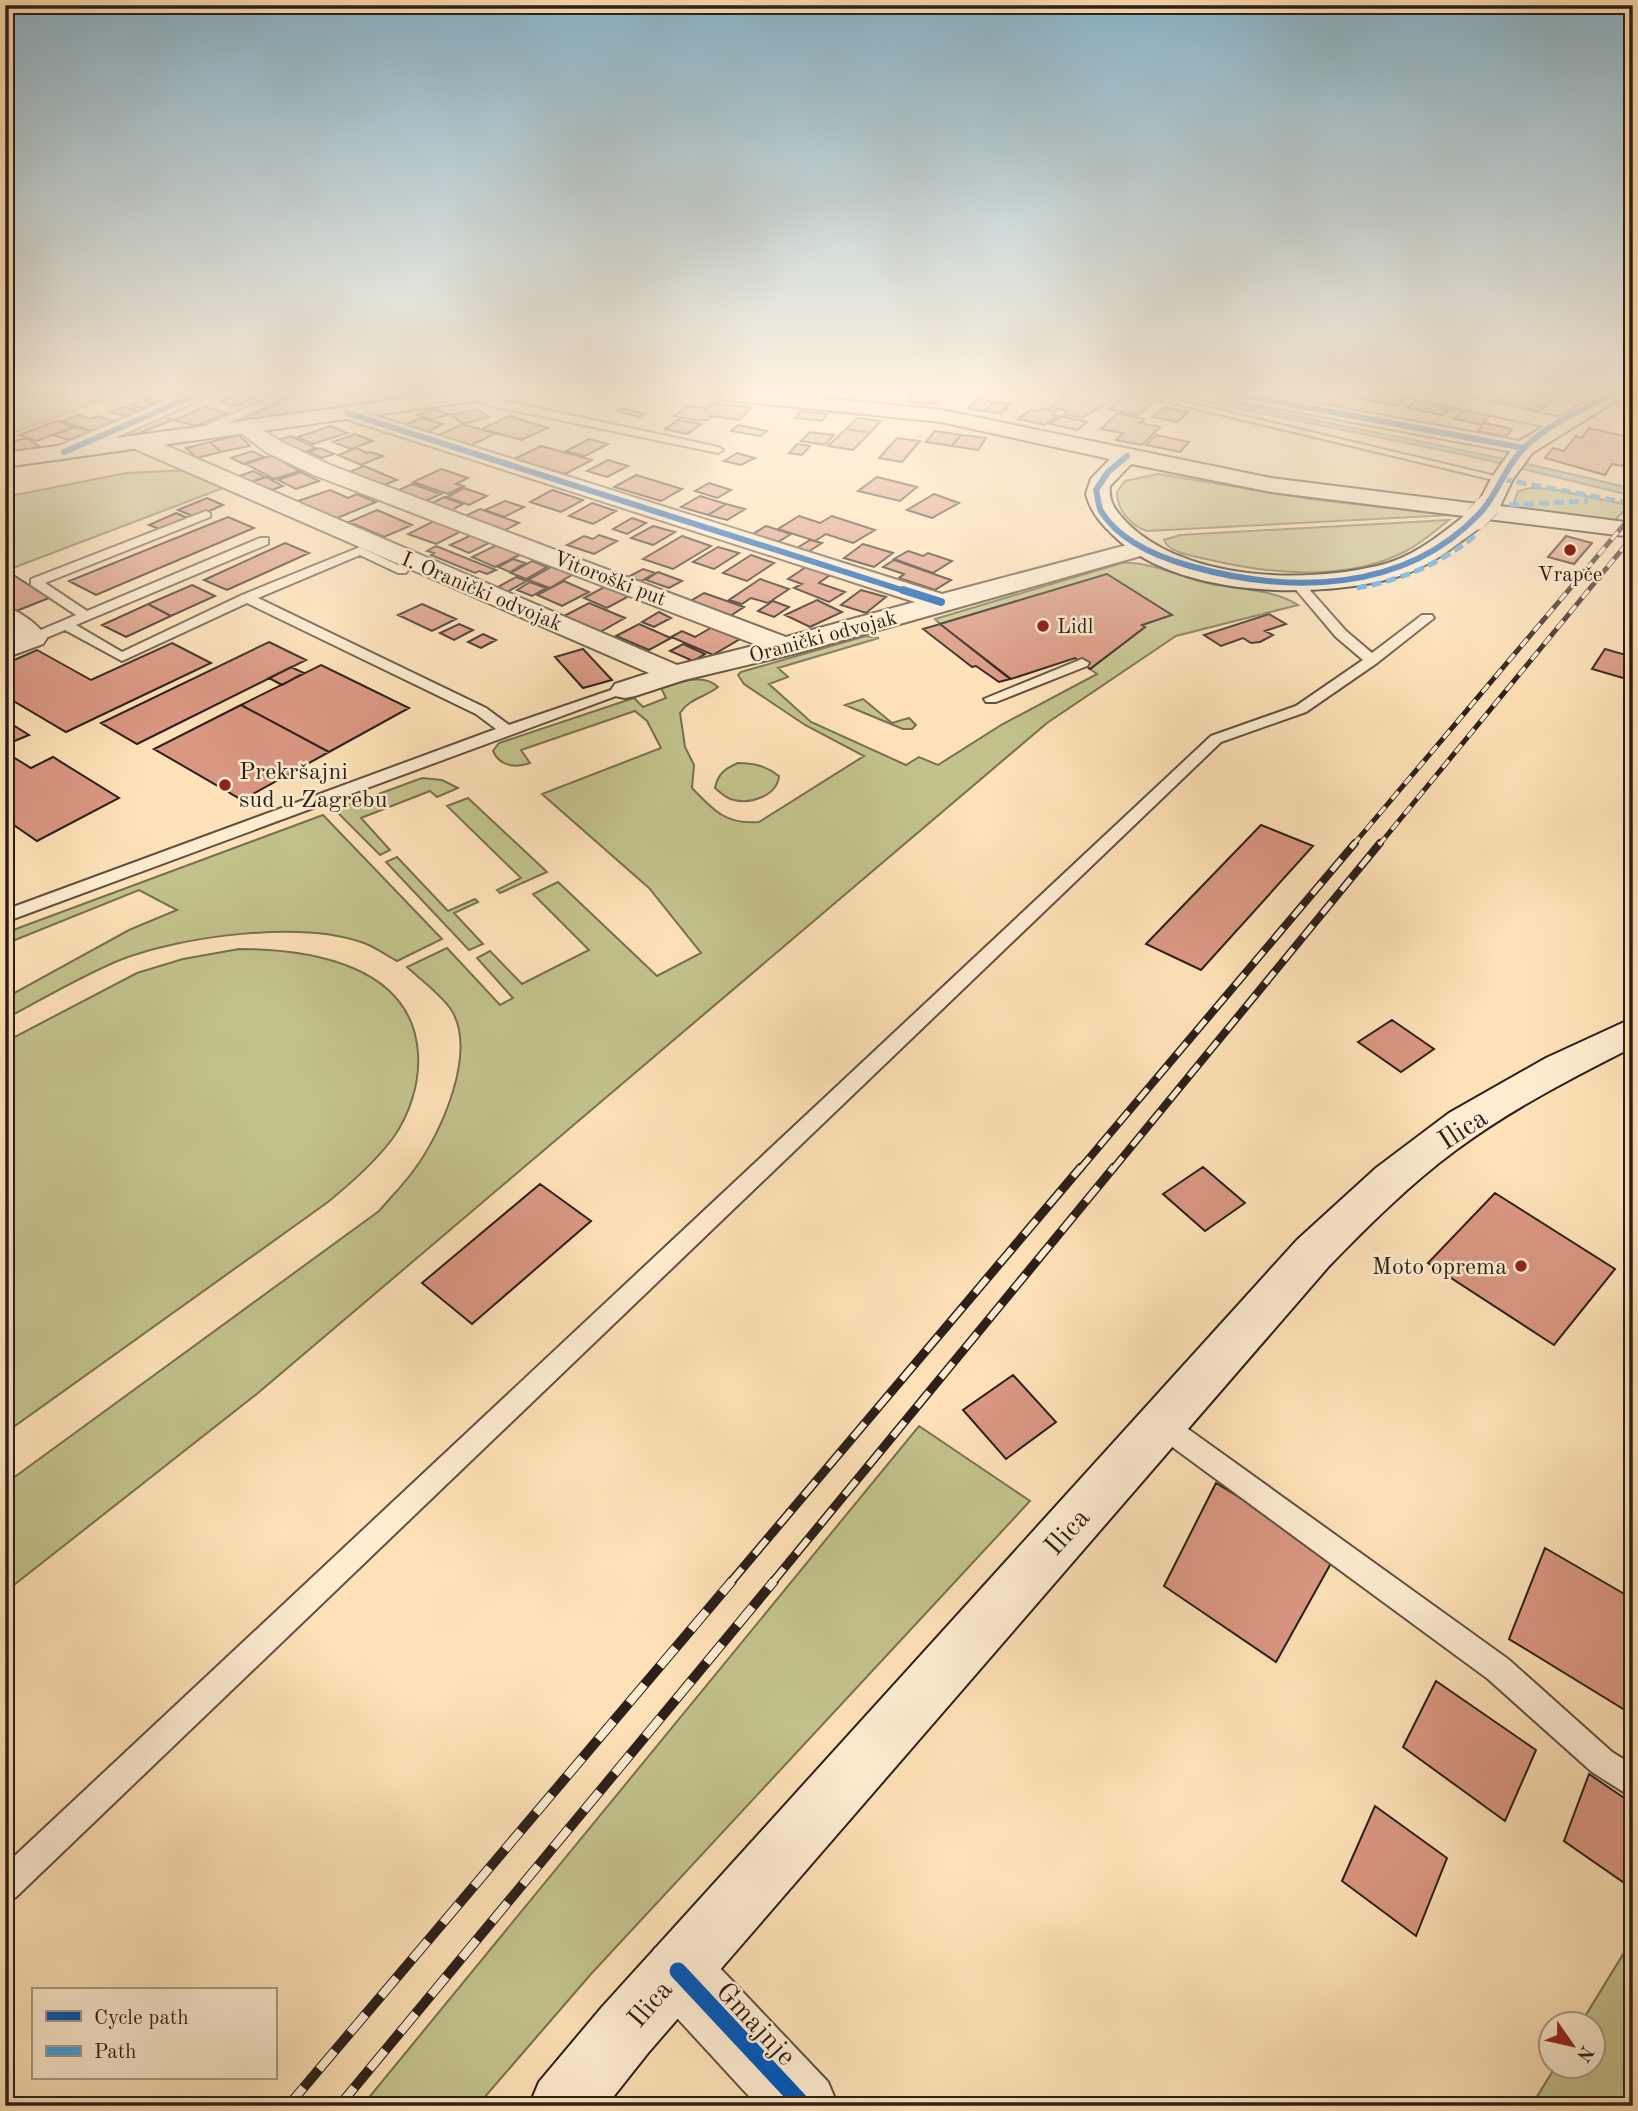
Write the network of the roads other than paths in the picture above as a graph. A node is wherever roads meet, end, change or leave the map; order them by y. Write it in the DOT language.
graph roads {
  1 [pos="253,492"];
  2 [pos="380,492"];
  3 [pos="592,492"];
  4 [pos="1097,492"];
  5 [pos="1323,492"];
  6 [pos="1495,492"];
  7 [pos="206,515"];
  8 [pos="1633,530"];
  9 [pos="264,541"];
  10 [pos="1142,548"];
  11 [pos="401,570"];
  12 [pos="1296,582"];
  13 [pos="247,598"];
  14 [pos="941,603"];
  15 [pos="5,615"];
  16 [pos="86,616"];
  17 [pos="1427,618"];
  18 [pos="65,624"];
  19 [pos="34,638"];
  20 [pos="787,646"];
  21 [pos="5,650"];
  22 [pos="1371,660"];
  23 [pos="1082,663"];
  24 [pos="674,674"];
  25 [pos="625,690"];
  26 [pos="991,699"];
  27 [pos="506,730"];
  28 [pos="5,916"];
  29 [pos="1633,1031"];
  30 [pos="1161,1424"];
  31 [pos="1633,1783"];
  32 [pos="5,1886"];
  33 [pos="678,1970"];
  34 [pos="563,2106"];
  35 [pos="804,2106"];
  1 -- 24 [label="street, I. Oranički odvojak"];
  2 -- 20 [label="street, Vitoroški put"];
  3 -- 14 [label="street"];
  4 -- 10 [label="street"];
  5 -- 8 [label="street"];
  6 -- 12 [label="street"];
  7 -- 16 [label="lane"];
  9 -- 16 [label="lane"];
  10 -- 12 [label="street"];
  10 -- 14 [label="street, Oranički odvojak"];
  11 -- 13 [label="lane"];
  12 -- 22 [label="lane"];
  13 -- 18 [label="lane"];
  13 -- 27 [label="lane"];
  14 -- 20 [label="street, Oranički odvojak"];
  15 -- 19 [label="street"];
  16 -- 18 [label="lane"];
  17 -- 22 [label="lane"];
  18 -- 19 [label="lane"];
  19 -- 21 [label="street"];
  20 -- 24 [label="street, Oranički odvojak"];
  22 -- 32 [label="lane"];
  23 -- 26 [label="lane"];
  24 -- 25 [label="street, Oranički odvojak"];
  25 -- 27 [label="lane"];
  27 -- 28 [label="lane"];
  29 -- 30 [label="street, Ilica"];
  30 -- 31 [label="lane"];
  30 -- 33 [label="street, Ilica"];
  33 -- 34 [label="street, Ilica"];
  33 -- 35 [label="street, Gmajnje"];
}
